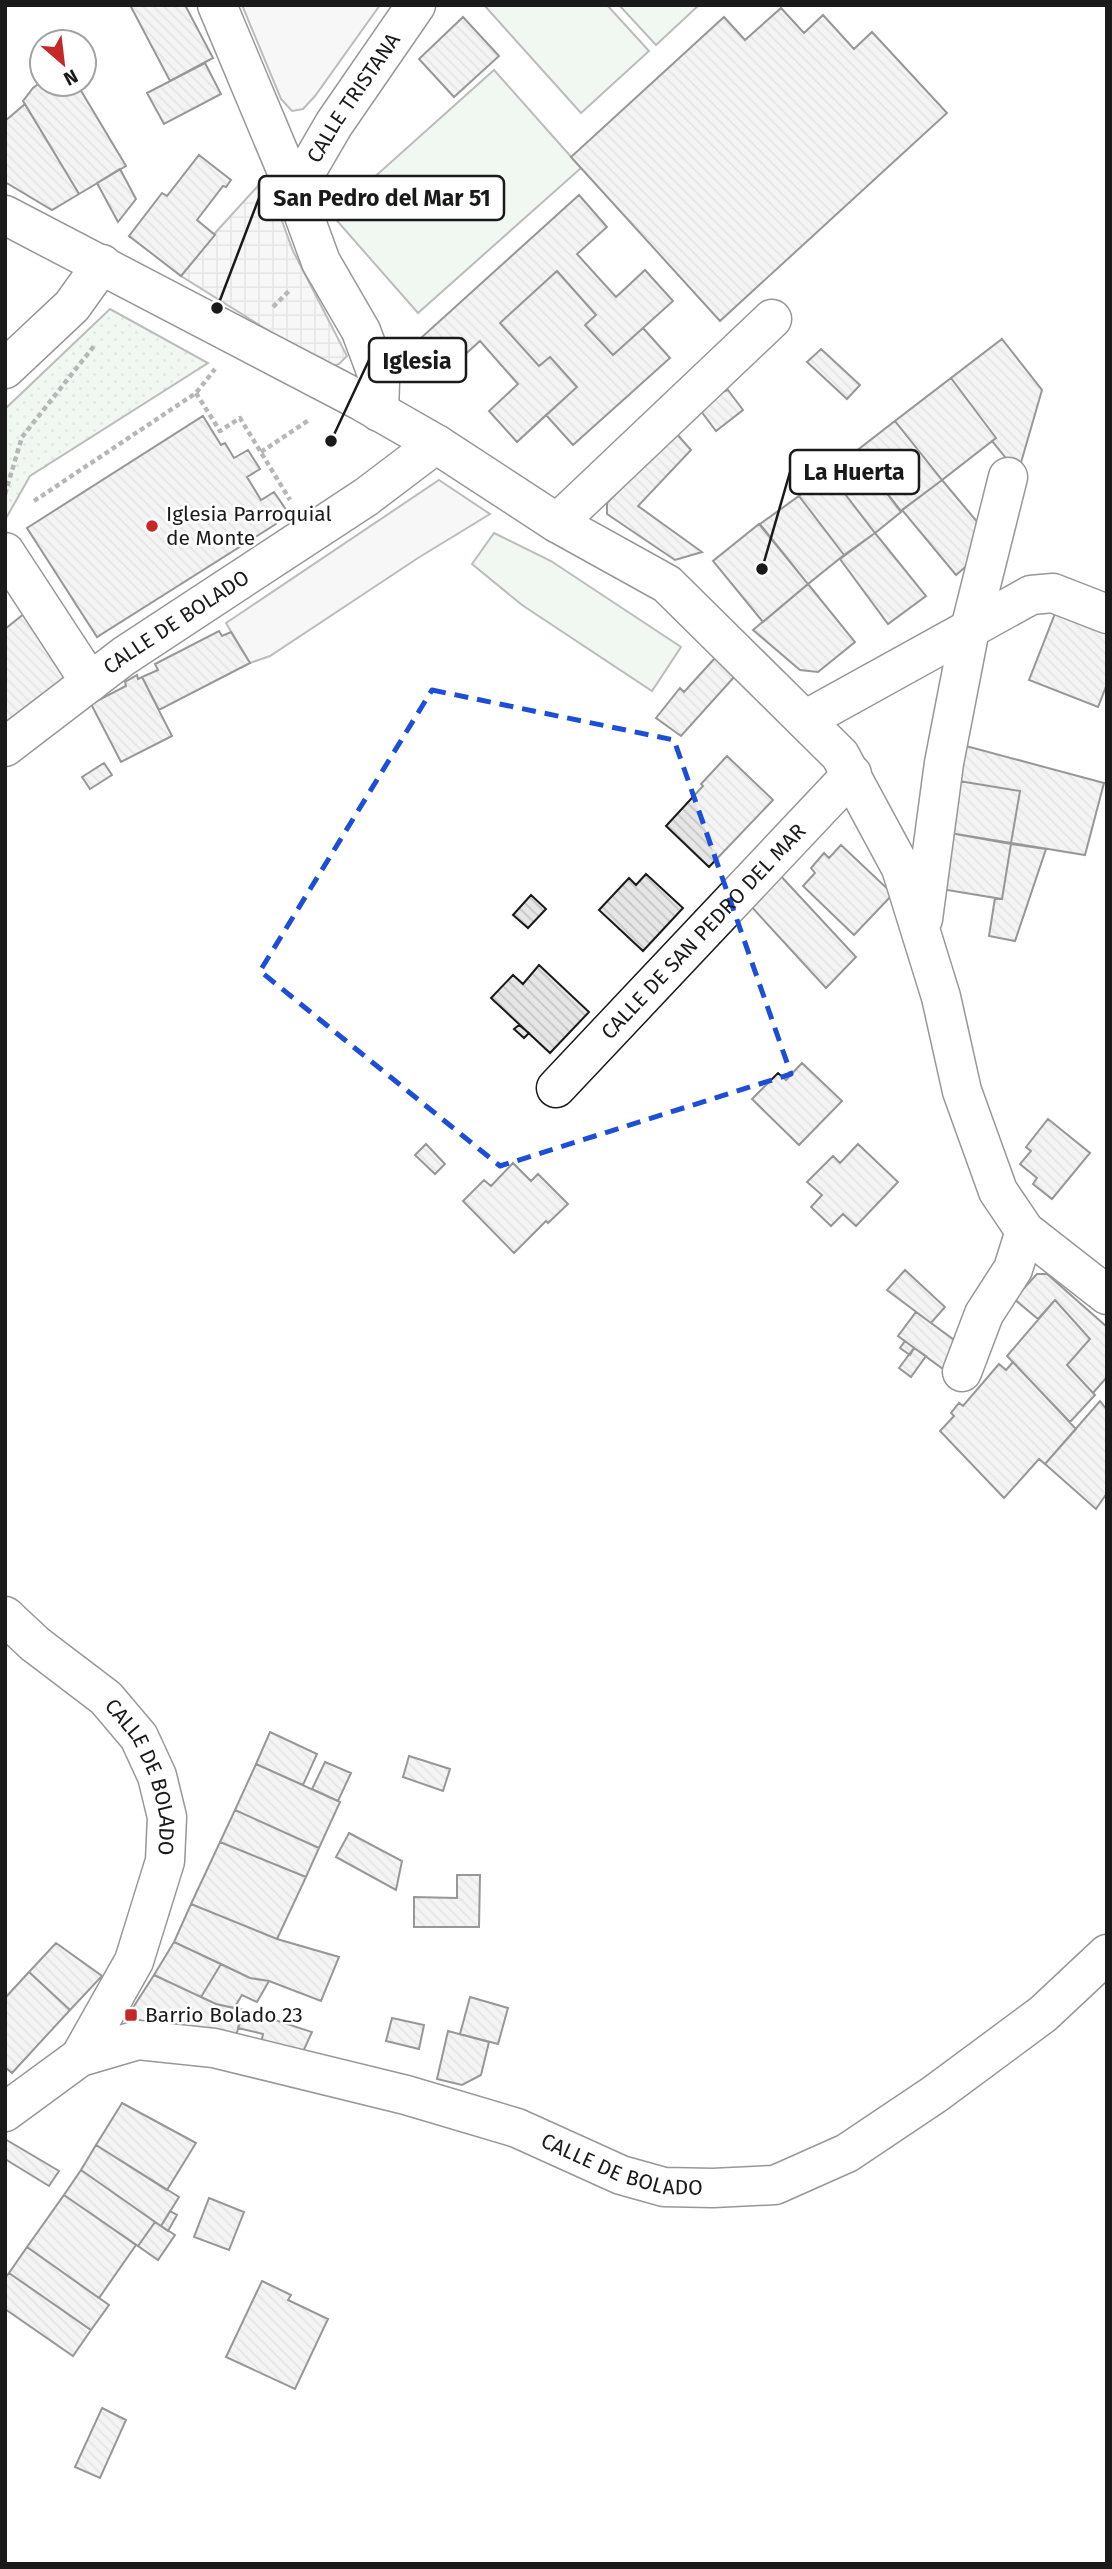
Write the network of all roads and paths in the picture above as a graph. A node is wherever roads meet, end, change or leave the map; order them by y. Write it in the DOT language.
graph roads {
  1 [pos="217,5"];
  2 [pos="416,5"];
  3 [pos="295,191"];
  4 [pos="5,215"];
  5 [pos="321,262"];
  6 [pos="102,264"];
  7 [pos="772,318"];
  8 [pos="241,336"];
  9 [pos="95,345"];
  10 [pos="5,369"];
  11 [pos="196,393"];
  12 [pos="364,403"];
  13 [pos="436,444"];
  14 [pos="261,452"];
  15 [pos="1007,477"];
  16 [pos="5,494"];
  17 [pos="34,501"];
  18 [pos="557,523"];
  19 [pos="311,533"];
  20 [pos="5,552"];
  21 [pos="1107,614"];
  22 [pos="970,629"];
  23 [pos="90,682"];
  24 [pos="805,720"];
  25 [pos="5,747"];
  26 [pos="852,774"];
  27 [pos="921,929"];
  28 [pos="556,1088"];
  29 [pos="1025,1231"];
  30 [pos="1107,1295"];
  31 [pos="962,1372"];
  32 [pos="5,1616"];
  33 [pos="1107,1954"];
  34 [pos="80,2057"];
  35 [pos="5,2112"];
  1 -- 3 [label="street, CALLE TRISTANA"];
  2 -- 3 [label="street, CALLE TRISTANA"];
  3 -- 5 [label="street, CALLE TRISTANA"];
  4 -- 6 [label="street"];
  5 -- 8 [label="path"];
  5 -- 12 [label="street, CALLE TRISTANA"];
  6 -- 8 [label="street"];
  6 -- 10 [label="street"];
  7 -- 18 [label="street"];
  8 -- 11 [label="path"];
  8 -- 12 [label="street"];
  9 -- 16 [label="path"];
  11 -- 14 [label="path"];
  11 -- 17 [label="path"];
  12 -- 13 [label="street"];
  12 -- 14 [label="path"];
  13 -- 18 [label="street"];
  13 -- 19 [label="street, CALLE DE BOLADO"];
  14 -- 19 [label="path"];
  15 -- 22 [label="street"];
  18 -- 24 [label="street"];
  19 -- 23 [label="street, CALLE DE BOLADO"];
  20 -- 23 [label="street, CALLE DE BOLADO"];
  21 -- 22 [label="street"];
  22 -- 24 [label="street"];
  22 -- 27 [label="street"];
  23 -- 25 [label="street, CALLE DE BOLADO"];
  24 -- 26 [label="street"];
  26 -- 27 [label="street"];
  26 -- 28 [label="street, CALLE DE SAN PEDRO DEL MAR"];
  27 -- 29 [label="street"];
  29 -- 30 [label="street"];
  29 -- 31 [label="street"];
  32 -- 34 [label="street, CALLE DE BOLADO"];
  33 -- 34 [label="street, CALLE DE BOLADO"];
  34 -- 35 [label="street, CALLE DE BOLADO"];
}
